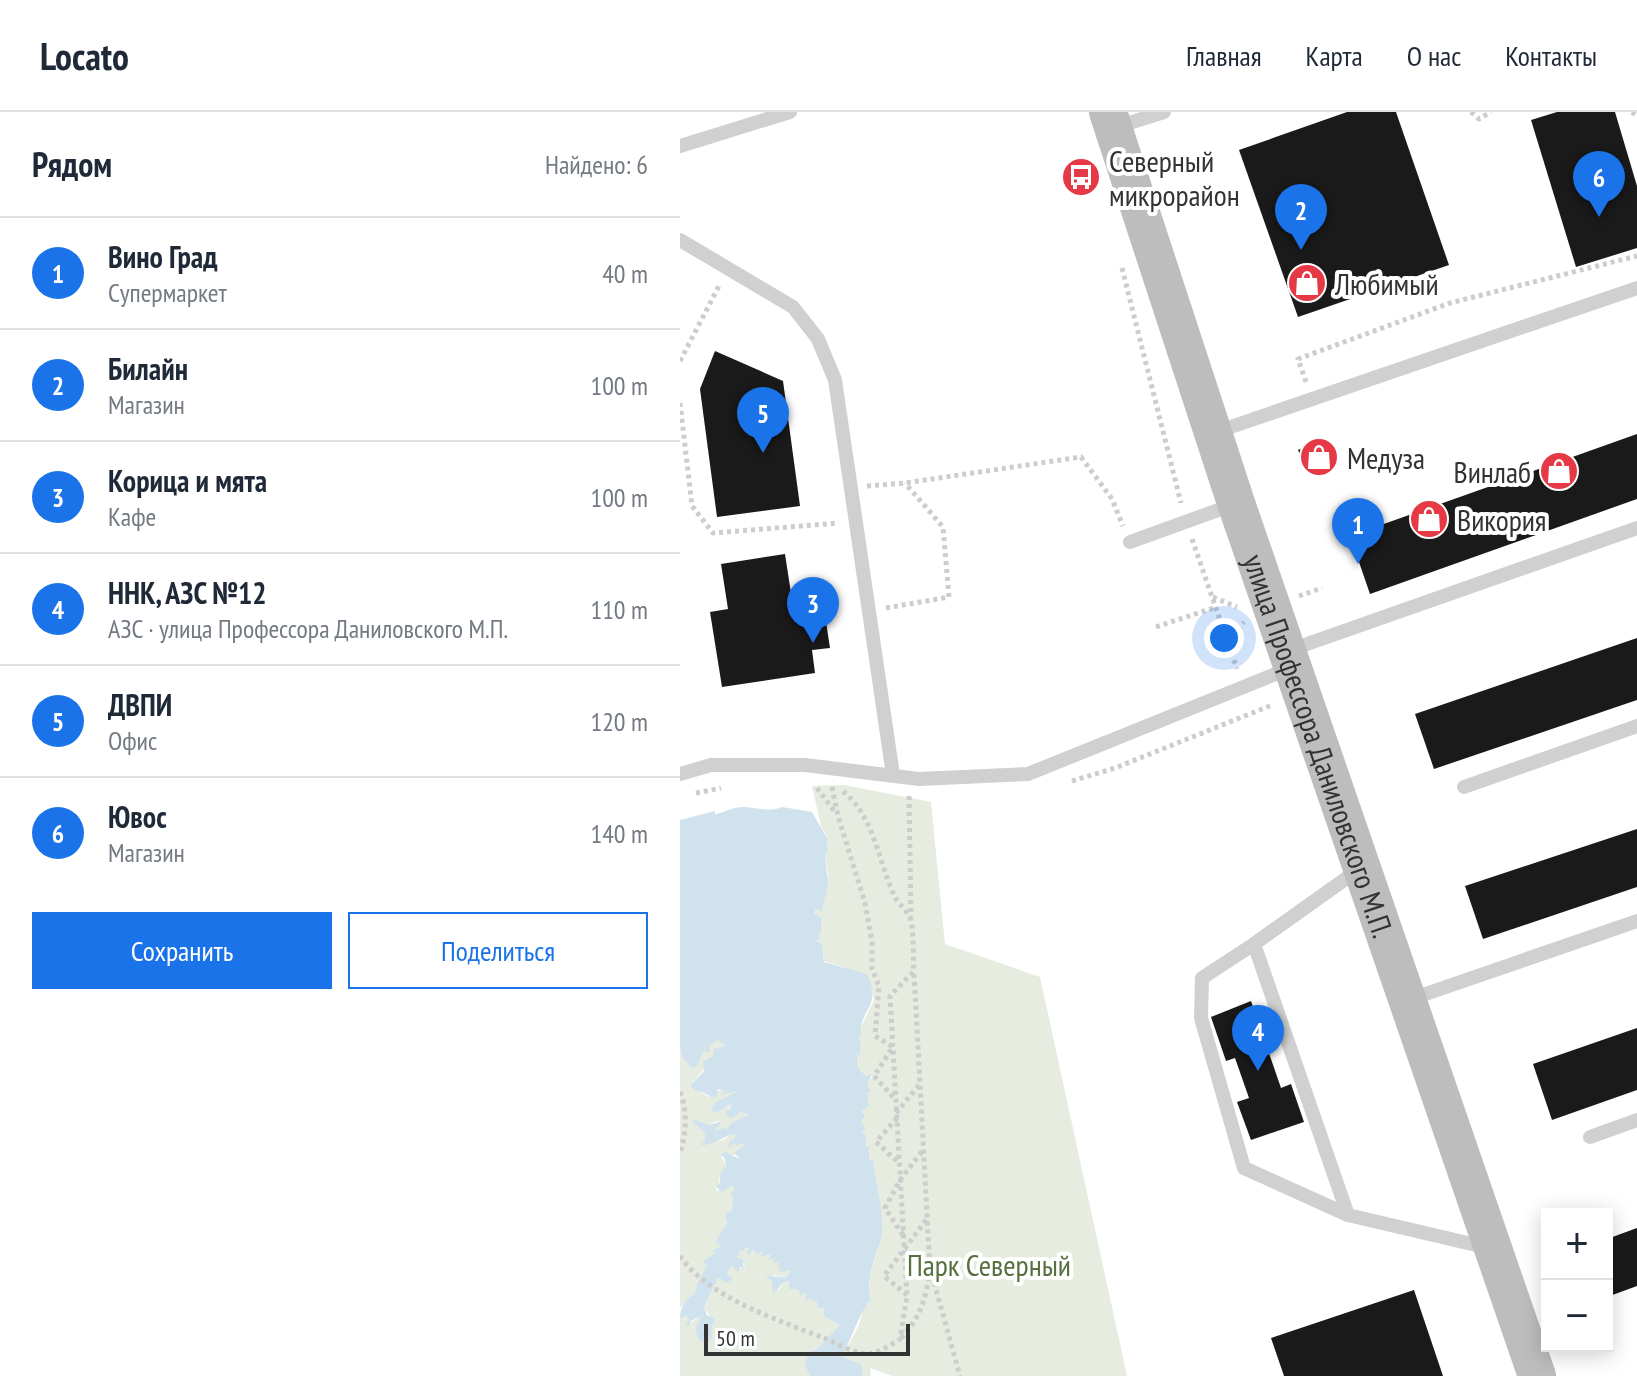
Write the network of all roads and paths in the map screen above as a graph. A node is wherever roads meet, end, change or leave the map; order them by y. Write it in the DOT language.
graph roads {
  1 [pos="790,112"];
  2 [pos="1164,112"];
  3 [pos="1471,112"];
  4 [pos="1491,112"];
  5 [pos="1632,112"];
  6 [pos="1637,116"];
  7 [pos="1110,120"];
  8 [pos="680,146"];
  9 [pos="680,240"];
  10 [pos="1637,256"];
  11 [pos="1119,257"];
  12 [pos="727,268"];
  13 [pos="1637,288"];
  14 [pos="680,361"];
  15 [pos="1312,398"];
  16 [pos="680,403"];
  17 [pos="1212,433"];
  18 [pos="905,483"];
  19 [pos="851,486"];
  20 [pos="1236,503"];
  21 [pos="856,522"];
  22 [pos="1186,522"];
  23 [pos="1637,528"];
  24 [pos="1130,542"];
  25 [pos="1212,597"];
  26 [pos="1216,607"];
  27 [pos="869,610"];
  28 [pos="1250,613"];
  29 [pos="1156,627"];
  30 [pos="1291,659"];
  31 [pos="1244,688"];
  32 [pos="1249,712"];
  33 [pos="1637,726"];
  34 [pos="680,774"];
  35 [pos="893,775"];
  36 [pos="805,783"];
  37 [pos="1464,787"];
  38 [pos="909,795"];
  39 [pos="838,816"];
  40 [pos="1362,867"];
  41 [pos="911,917"];
  42 [pos="1637,921"];
  43 [pos="1254,944"];
  44 [pos="914,971"];
  45 [pos="1407,1000"];
  46 [pos="893,1047"];
  47 [pos="921,1083"];
  48 [pos="680,1092"];
  49 [pos="896,1099"];
  50 [pos="896,1115"];
  51 [pos="1637,1120"];
  52 [pos="1590,1137"];
  53 [pos="924,1150"];
  54 [pos="680,1154"];
  55 [pos="899,1163"];
  56 [pos="900,1180"];
  57 [pos="1348,1215"];
  58 [pos="927,1219"];
  59 [pos="904,1236"];
  60 [pos="1492,1248"];
  61 [pos="905,1249"];
  62 [pos="680,1256"];
  63 [pos="930,1270"];
  64 [pos="907,1296"];
  65 [pos="900,1339"];
  66 [pos="960,1376"];
  67 [pos="1537,1376"];
  1 -- 8 [label="lane"];
  2 -- 7 [label="lane"];
  3 -- 4 [label="path"];
  5 -- 6 [label="path"];
  7 -- 17 [label="main road, улица Профессора Даниловского М.П."];
  9 -- 12 [label="lane"];
  10 -- 15 [label="path"];
  11 -- 22 [label="path"];
  12 -- 14 [label="path"];
  12 -- 19 [label="lane"];
  13 -- 15 [label="lane"];
  15 -- 17 [label="lane"];
  16 -- 21 [label="path"];
  17 -- 20 [label="main road, улица Профессора Даниловского М.П."];
  18 -- 19 [label="path"];
  18 -- 24 [label="path"];
  18 -- 27 [label="path"];
  19 -- 21 [label="lane"];
  20 -- 22 [label="lane"];
  20 -- 30 [label="main road, улица Профессора Даниловского М.П."];
  21 -- 27 [label="lane"];
  22 -- 24 [label="lane"];
  22 -- 25 [label="path"];
  23 -- 30 [label="lane"];
  25 -- 26 [label="path"];
  25 -- 28 [label="path"];
  26 -- 29 [label="path"];
  26 -- 31 [label="path"];
  27 -- 35 [label="lane"];
  30 -- 31 [label="lane"];
  30 -- 40 [label="main road, улица Профессора Даниловского М.П."];
  31 -- 32 [label="path"];
  31 -- 35 [label="lane"];
  33 -- 37 [label="lane"];
  34 -- 35 [label="lane"];
  36 -- 39 [label="path"];
  38 -- 41 [label="path"];
  39 -- 41 [label="path"];
  39 -- 46 [label="path"];
  40 -- 43 [label="lane"];
  40 -- 45 [label="main road, улица Профессора Даниловского М.П."];
  41 -- 44 [label="path"];
  42 -- 45 [label="lane"];
  43 -- 57 [label="lane"];
  43 -- 57 [label="lane"];
  44 -- 46 [label="path"];
  44 -- 47 [label="path"];
  45 -- 60 [label="main road, улица Профессора Даниловского М.П."];
  46 -- 49 [label="path"];
  46 -- 49 [label="path"];
  47 -- 50 [label="path"];
  47 -- 53 [label="path"];
  48 -- 54 [label="path"];
  49 -- 50 [label="path"];
  50 -- 55 [label="path"];
  50 -- 55 [label="path"];
  51 -- 52 [label="lane"];
  53 -- 56 [label="path"];
  53 -- 58 [label="path"];
  55 -- 56 [label="path"];
  56 -- 59 [label="path"];
  56 -- 59 [label="path"];
  57 -- 60 [label="lane"];
  58 -- 61 [label="path"];
  58 -- 63 [label="path"];
  59 -- 61 [label="path"];
  60 -- 67 [label="main road, улица Профессора Даниловского М.П."];
  61 -- 64 [label="path"];
  61 -- 64 [label="path"];
  62 -- 65 [label="path"];
  63 -- 65 [label="path"];
  63 -- 66 [label="path"];
  64 -- 65 [label="path"];
}
